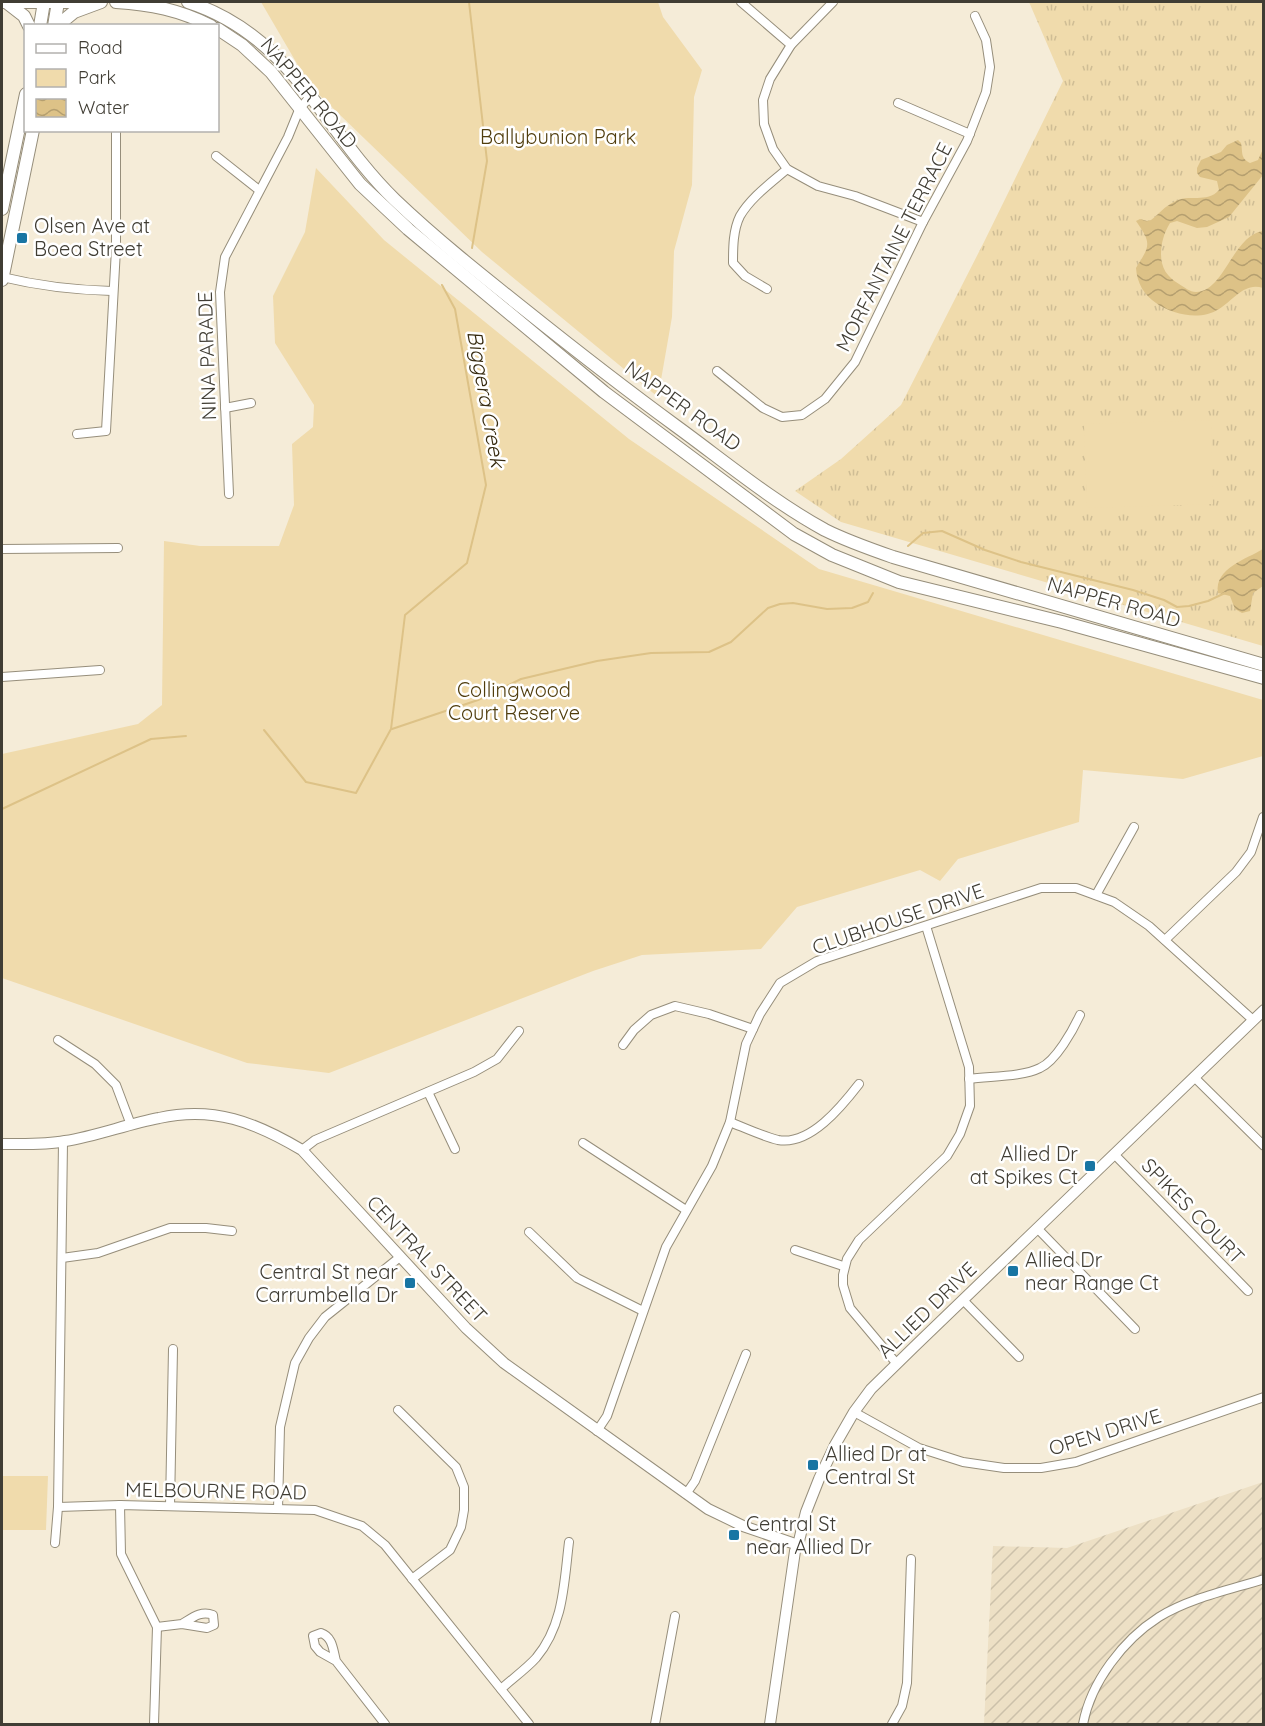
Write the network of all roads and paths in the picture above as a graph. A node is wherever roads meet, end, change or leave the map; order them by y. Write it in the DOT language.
graph roads {
  1 [pos="4,2"];
  2 [pos="44,2"];
  3 [pos="58,2"];
  4 [pos="78,2"];
  5 [pos="101,2"];
  6 [pos="116,2"];
  7 [pos="188,2"];
  8 [pos="741,2"];
  9 [pos="833,2"];
  10 [pos="975,16"];
  11 [pos="28,24"];
  12 [pos="40,24"];
  13 [pos="56,24"];
  14 [pos="59,24"];
  15 [pos="206,24"];
  16 [pos="219,30"];
  17 [pos="791,45"];
  18 [pos="311,95"];
  19 [pos="24,104"];
  20 [pos="898,104"];
  21 [pos="299,110"];
  22 [pos="33,132"];
  23 [pos="116,132"];
  24 [pos="969,134"];
  25 [pos="216,156"];
  26 [pos="787,169"];
  27 [pos="259,190"];
  28 [pos="2,208"];
  29 [pos="923,222"];
  30 [pos="2,278"];
  31 [pos="767,289"];
  32 [pos="112,291"];
  33 [pos="717,371"];
  34 [pos="251,403"];
  35 [pos="225,408"];
  36 [pos="76,434"];
  37 [pos="229,494"];
  38 [pos="118,548"];
  39 [pos="2,549"];
  40 [pos="1263,665"];
  41 [pos="100,670"];
  42 [pos="2,677"];
  43 [pos="1263,678"];
  44 [pos="1263,817"];
  45 [pos="1134,827"];
  46 [pos="1096,895"];
  47 [pos="926,926"];
  48 [pos="1165,940"];
  49 [pos="1263,1010"];
  50 [pos="1080,1015"];
  51 [pos="1253,1020"];
  52 [pos="753,1029"];
  53 [pos="519,1031"];
  54 [pos="58,1040"];
  55 [pos="623,1045"];
  56 [pos="1194,1077"];
  57 [pos="969,1078"];
  58 [pos="859,1084"];
  59 [pos="428,1092"];
  60 [pos="730,1122"];
  61 [pos="131,1125"];
  62 [pos="63,1142"];
  63 [pos="583,1143"];
  64 [pos="2,1144"];
  65 [pos="1263,1146"];
  66 [pos="455,1149"];
  67 [pos="302,1150"];
  68 [pos="1114,1154"];
  69 [pos="686,1210"];
  70 [pos="1037,1228"];
  71 [pos="232,1232"];
  72 [pos="529,1233"];
  73 [pos="795,1251"];
  74 [pos="400,1257"];
  75 [pos="62,1258"];
  76 [pos="843,1266"];
  77 [pos="1248,1291"];
  78 [pos="963,1300"];
  79 [pos="643,1311"];
  80 [pos="1135,1329"];
  81 [pos="173,1349"];
  82 [pos="746,1354"];
  83 [pos="1019,1357"];
  84 [pos="897,1364"];
  85 [pos="1263,1397"];
  86 [pos="398,1410"];
  87 [pos="854,1412"];
  88 [pos="597,1431"];
  89 [pos="686,1494"];
  90 [pos="120,1505"];
  91 [pos="170,1506"];
  92 [pos="58,1507"];
  93 [pos="278,1509"];
  94 [pos="569,1542"];
  95 [pos="55,1543"];
  96 [pos="798,1545"];
  97 [pos="911,1559"];
  98 [pos="412,1579"];
  99 [pos="1263,1579"];
  100 [pos="675,1616"];
  101 [pos="182,1624"];
  102 [pos="157,1627"];
  103 [pos="336,1661"];
  104 [pos="501,1689"];
  105 [pos="772,1724"];
  106 [pos="154,1725"];
  107 [pos="384,1725"];
  108 [pos="529,1725"];
  109 [pos="655,1725"];
  110 [pos="892,1725"];
  111 [pos="1083,1725"];
  1 -- 2 [label="main road"];
  1 -- 11 [label="main road"];
  2 -- 3 [label="main road"];
  2 -- 12 [label="main road"];
  3 -- 4 [label="main road"];
  3 -- 13 [label="main road"];
  5 -- 14 [label="main road"];
  6 -- 15 [label="main road"];
  7 -- 18 [label="main road, NAPPER ROAD"];
  8 -- 17 [label="street"];
  9 -- 17 [label="street"];
  10 -- 24 [label="street, MORFANTAINE TERRACE"];
  16 -- 21 [label="main road, NAPPER ROAD"];
  17 -- 26 [label="street"];
  18 -- 21 [label="street, NINA PARADE"];
  18 -- 40 [label="main road, NAPPER ROAD"];
  19 -- 28 [label="main road"];
  20 -- 24 [label="street"];
  21 -- 27 [label="street, NINA PARADE"];
  21 -- 43 [label="main road, NAPPER ROAD"];
  22 -- 30 [label="main road"];
  23 -- 32 [label="street"];
  24 -- 29 [label="street, MORFANTAINE TERRACE"];
  25 -- 27 [label="street"];
  26 -- 29 [label="street"];
  26 -- 31 [label="street"];
  27 -- 35 [label="street, NINA PARADE"];
  29 -- 33 [label="street, MORFANTAINE TERRACE"];
  30 -- 32 [label="street"];
  32 -- 36 [label="street"];
  34 -- 35 [label="street"];
  35 -- 37 [label="street, NINA PARADE"];
  38 -- 39 [label="street"];
  41 -- 42 [label="street"];
  44 -- 48 [label="street"];
  45 -- 46 [label="street"];
  46 -- 47 [label="street, CLUBHOUSE DRIVE"];
  46 -- 48 [label="street, CLUBHOUSE DRIVE"];
  47 -- 52 [label="street, CLUBHOUSE DRIVE"];
  47 -- 57 [label="street"];
  48 -- 51 [label="street, CLUBHOUSE DRIVE"];
  49 -- 51 [label="street, ALLIED DRIVE"];
  50 -- 57 [label="street"];
  51 -- 56 [label="street, ALLIED DRIVE"];
  52 -- 55 [label="street"];
  52 -- 60 [label="street, CLUBHOUSE DRIVE"];
  53 -- 59 [label="street"];
  54 -- 61 [label="street"];
  56 -- 65 [label="street"];
  56 -- 68 [label="street, ALLIED DRIVE"];
  57 -- 76 [label="street"];
  58 -- 60 [label="street"];
  59 -- 66 [label="street"];
  59 -- 67 [label="street"];
  60 -- 69 [label="street, CLUBHOUSE DRIVE"];
  61 -- 62 [label="street, CENTRAL STREET"];
  61 -- 67 [label="street, CENTRAL STREET"];
  62 -- 64 [label="street, CENTRAL STREET"];
  62 -- 75 [label="street"];
  63 -- 69 [label="street"];
  67 -- 74 [label="street, CENTRAL STREET"];
  68 -- 70 [label="street, ALLIED DRIVE"];
  68 -- 77 [label="street, SPIKES COURT"];
  69 -- 79 [label="street, CLUBHOUSE DRIVE"];
  70 -- 78 [label="street, ALLIED DRIVE"];
  70 -- 80 [label="street"];
  71 -- 75 [label="street"];
  72 -- 79 [label="street"];
  73 -- 76 [label="street"];
  74 -- 88 [label="street, CENTRAL STREET"];
  74 -- 93 [label="street"];
  75 -- 92 [label="street"];
  76 -- 84 [label="street"];
  78 -- 83 [label="street"];
  78 -- 84 [label="street, ALLIED DRIVE"];
  79 -- 88 [label="street, CLUBHOUSE DRIVE"];
  81 -- 91 [label="street"];
  82 -- 89 [label="street"];
  84 -- 87 [label="street, ALLIED DRIVE"];
  85 -- 87 [label="street, OPEN DRIVE"];
  86 -- 98 [label="street"];
  87 -- 96 [label="street, ALLIED DRIVE"];
  88 -- 89 [label="street, CENTRAL STREET"];
  89 -- 96 [label="street, CENTRAL STREET"];
  90 -- 91 [label="street, MELBOURNE ROAD"];
  90 -- 92 [label="street, MELBOURNE ROAD"];
  90 -- 102 [label="street"];
  91 -- 93 [label="street, MELBOURNE ROAD"];
  92 -- 95 [label="street"];
  93 -- 98 [label="street, MELBOURNE ROAD"];
  94 -- 104 [label="street"];
  96 -- 105 [label="street, ALLIED DRIVE"];
  97 -- 110 [label="street"];
  98 -- 104 [label="street, MELBOURNE ROAD"];
  99 -- 111 [label="street"];
  100 -- 109 [label="street"];
  101 -- 102 [label="street"];
  102 -- 106 [label="street"];
  103 -- 107 [label="street"];
  104 -- 108 [label="street, MELBOURNE ROAD"];
}
